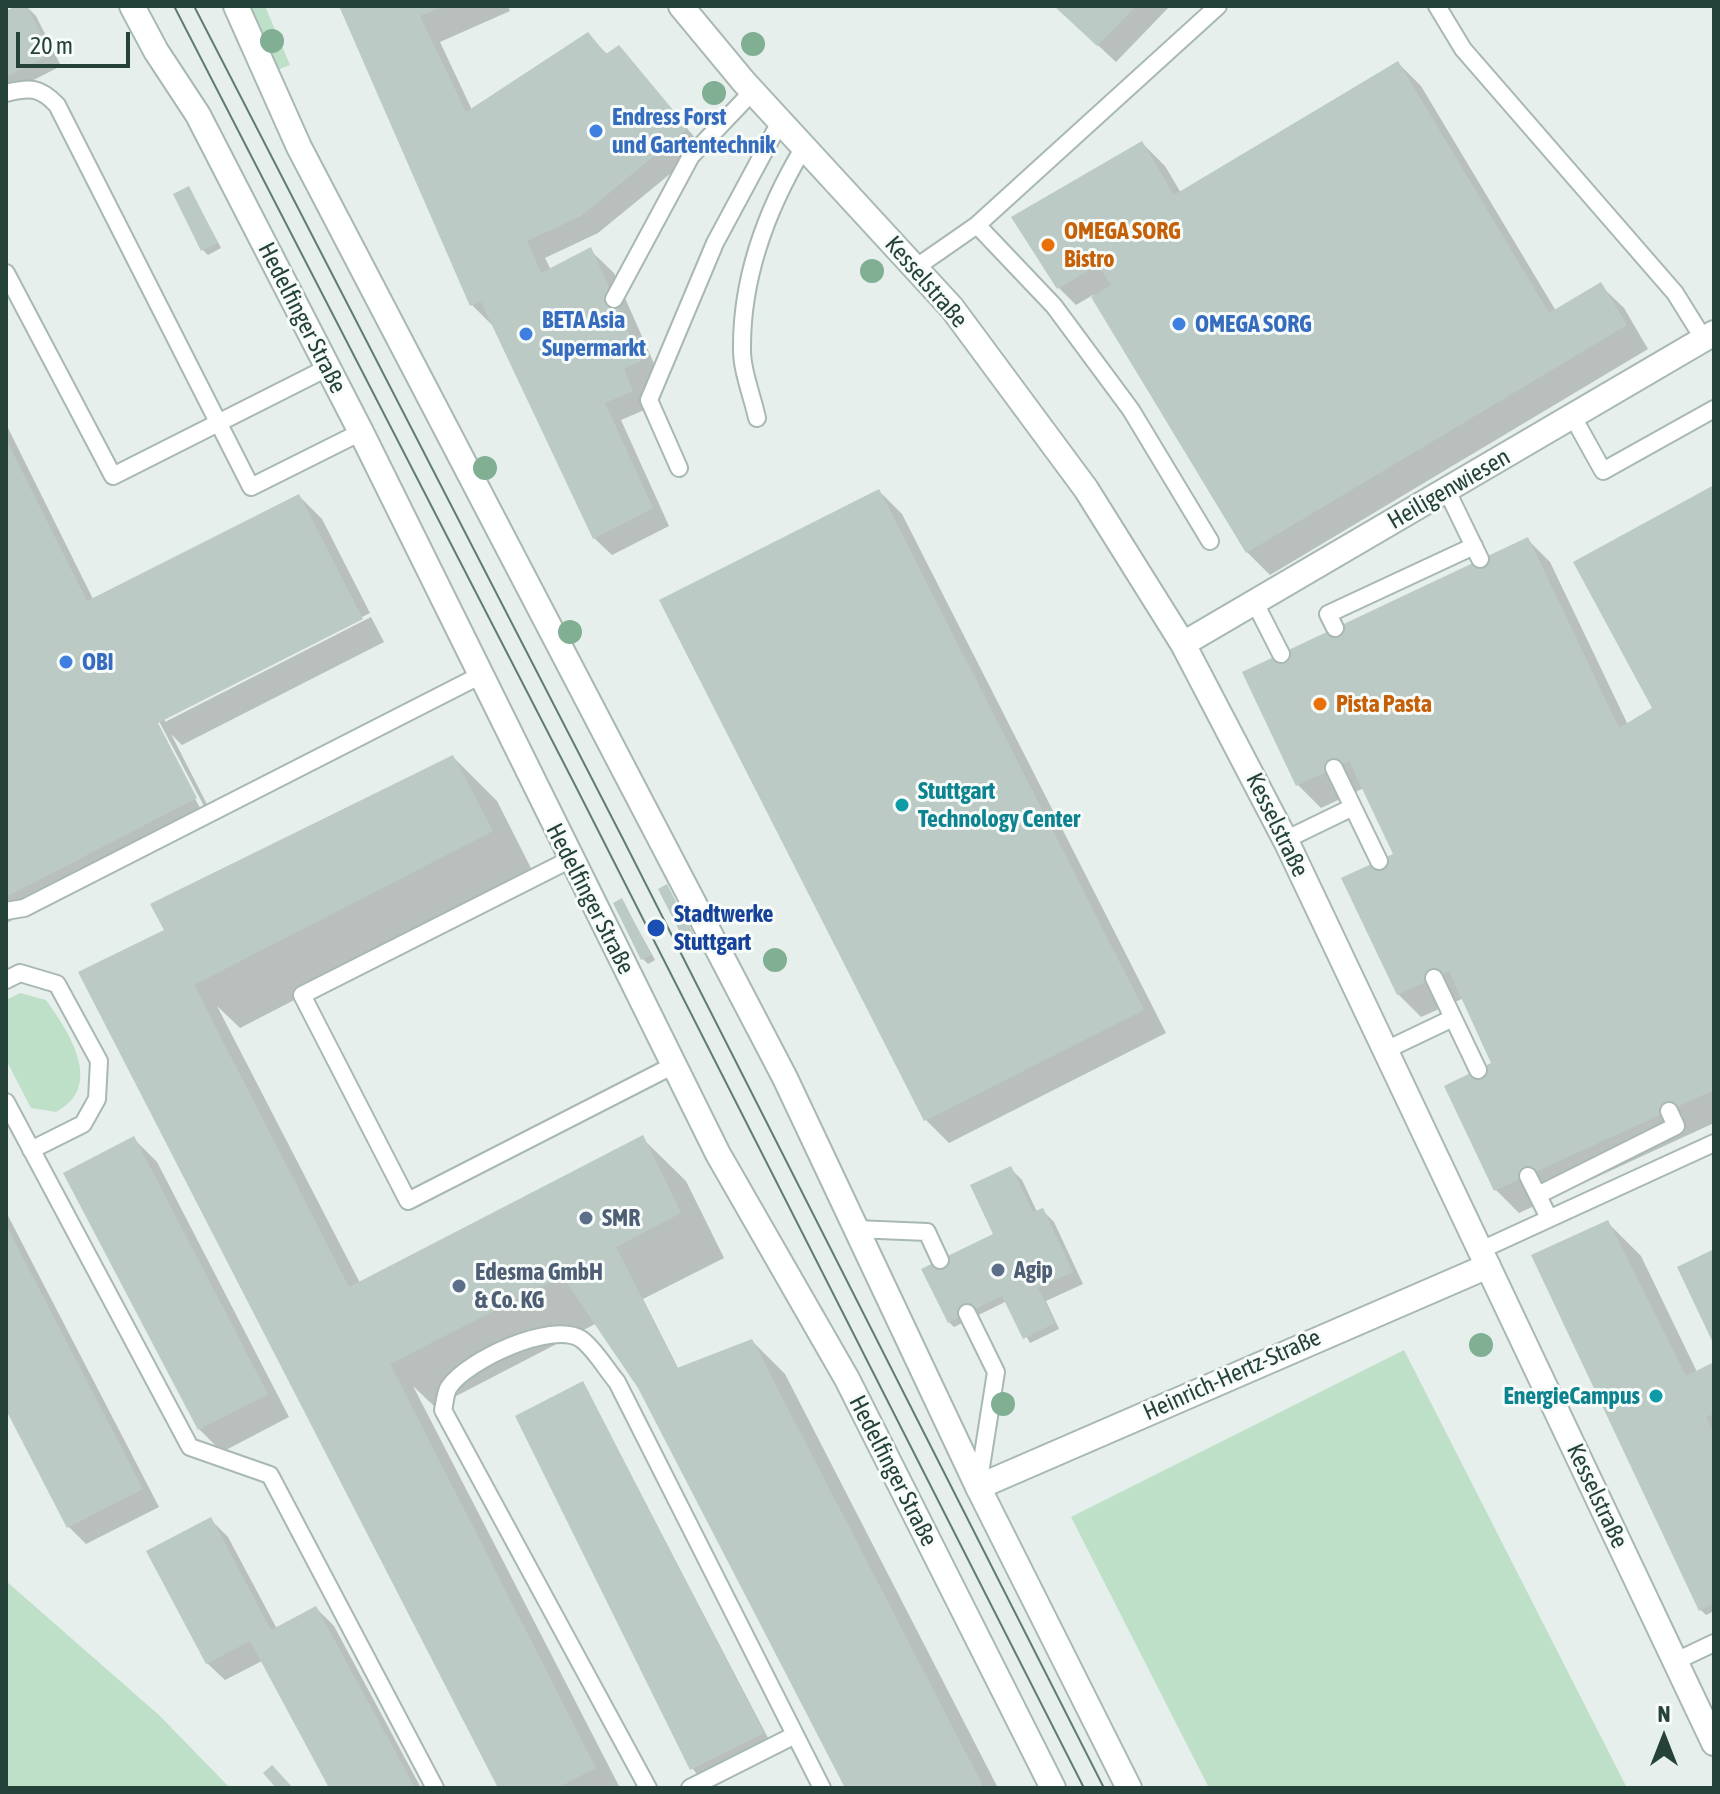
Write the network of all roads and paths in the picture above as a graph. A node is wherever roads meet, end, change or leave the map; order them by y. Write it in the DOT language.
graph roads {
  1 [pos="132,6"];
  2 [pos="236,6"];
  3 [pos="681,6"];
  4 [pos="1218,6"];
  5 [pos="1437,6"];
  6 [pos="753,91"];
  7 [pos="6,93"];
  8 [pos="780,122"];
  9 [pos="804,147"];
  10 [pos="977,225"];
  11 [pos="915,268"];
  12 [pos="6,273"];
  13 [pos="614,299"];
  14 [pos="1709,335"];
  15 [pos="327,368"];
  16 [pos="1714,409"];
  17 [pos="1573,417"];
  18 [pos="757,418"];
  19 [pos="361,432"];
  20 [pos="679,468"];
  21 [pos="1447,491"];
  22 [pos="1210,541"];
  23 [pos="1254,601"];
  24 [pos="1335,628"];
  25 [pos="1183,644"];
  26 [pos="1281,654"];
  27 [pos="479,676"];
  28 [pos="1334,768"];
  29 [pos="1353,807"];
  30 [pos="1285,840"];
  31 [pos="571,859"];
  32 [pos="1379,861"];
  33 [pos="6,911"];
  34 [pos="1434,978"];
  35 [pos="6,980"];
  36 [pos="1453,1018"];
  37 [pos="1386,1050"];
  38 [pos="674,1065"];
  39 [pos="1478,1070"];
  40 [pos="6,1102"];
  41 [pos="1669,1111"];
  42 [pos="1714,1143"];
  43 [pos="31,1150"];
  44 [pos="1528,1176"];
  45 [pos="1538,1195"];
  46 [pos="1549,1218"];
  47 [pos="856,1229"];
  48 [pos="1484,1258"];
  49 [pos="940,1260"];
  50 [pos="967,1313"];
  51 [pos="978,1487"];
  52 [pos="1714,1643"];
  53 [pos="1676,1661"];
  54 [pos="795,1735"];
  55 [pos="1714,1743"];
  56 [pos="435,1788"];
  57 [pos="648,1788"];
  58 [pos="690,1788"];
  59 [pos="822,1788"];
  60 [pos="1053,1788"];
  61 [pos="1129,1788"];
  1 -- 15 [label="street, Hedelfinger Straße"];
  2 -- 47 [label="street"];
  3 -- 6 [label="street, Kesselstraße"];
  4 -- 10 [label="lane"];
  5 -- 14 [label="lane"];
  6 -- 8 [label="street, Kesselstraße"];
  6 -- 13 [label="lane"];
  7 -- 19 [label="lane"];
  8 -- 9 [label="street, Kesselstraße"];
  8 -- 20 [label="lane"];
  9 -- 11 [label="street, Kesselstraße"];
  9 -- 18 [label="lane"];
  10 -- 11 [label="lane"];
  10 -- 22 [label="lane"];
  11 -- 25 [label="street, Kesselstraße"];
  12 -- 15 [label="lane"];
  14 -- 17 [label="street, Heiligenwiesen"];
  15 -- 19 [label="street, Hedelfinger Straße"];
  16 -- 17 [label="lane"];
  17 -- 21 [label="street, Heiligenwiesen"];
  19 -- 27 [label="street, Hedelfinger Straße"];
  21 -- 23 [label="street, Heiligenwiesen"];
  21 -- 24 [label="lane"];
  23 -- 25 [label="street, Heiligenwiesen"];
  23 -- 26 [label="lane"];
  25 -- 30 [label="street, Kesselstraße"];
  27 -- 31 [label="street, Hedelfinger Straße"];
  27 -- 33 [label="lane"];
  28 -- 29 [label="lane"];
  29 -- 30 [label="lane"];
  29 -- 32 [label="lane"];
  30 -- 37 [label="street, Kesselstraße"];
  31 -- 38 [label="street, Hedelfinger Straße"];
  31 -- 38 [label="lane"];
  34 -- 36 [label="lane"];
  35 -- 43 [label="lane"];
  36 -- 37 [label="lane"];
  36 -- 39 [label="lane"];
  37 -- 48 [label="street, Kesselstraße"];
  38 -- 60 [label="street, Hedelfinger Straße"];
  40 -- 43 [label="lane"];
  41 -- 45 [label="lane"];
  42 -- 46 [label="lane"];
  43 -- 56 [label="lane"];
  44 -- 45 [label="lane"];
  45 -- 46 [label="lane"];
  46 -- 48 [label="lane"];
  47 -- 49 [label="lane"];
  47 -- 51 [label="street"];
  48 -- 51 [label="street, Heinrich-Hertz-Straße"];
  48 -- 53 [label="street, Kesselstraße"];
  50 -- 51 [label="lane"];
  51 -- 61 [label="street"];
  52 -- 53 [label="lane"];
  53 -- 55 [label="street, Kesselstraße"];
  54 -- 57 [label="lane"];
  54 -- 58 [label="lane"];
  54 -- 59 [label="lane"];
}
